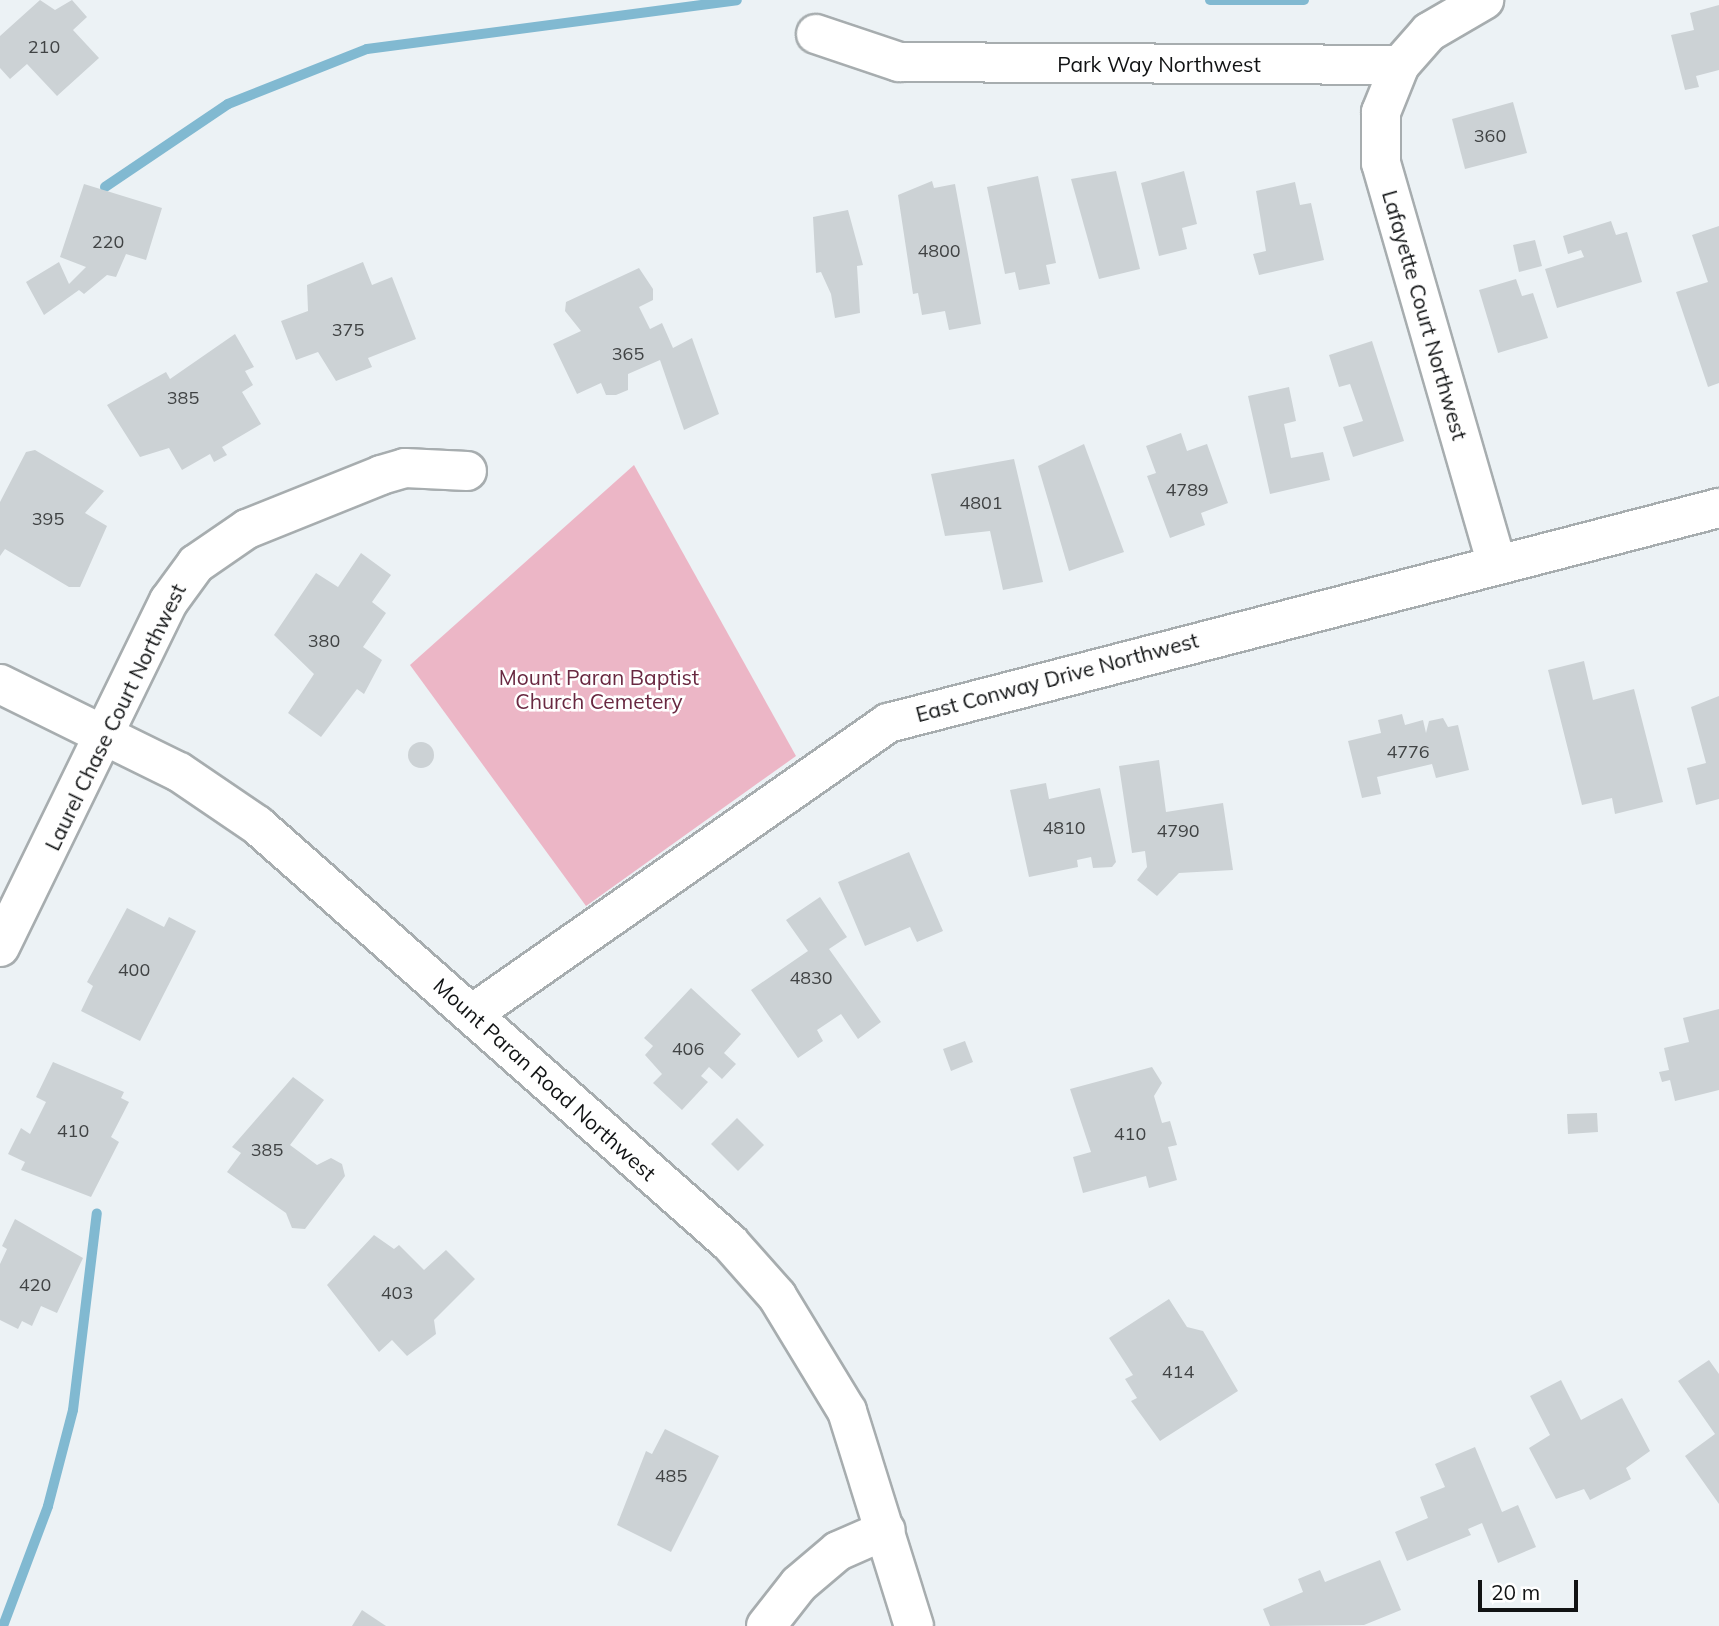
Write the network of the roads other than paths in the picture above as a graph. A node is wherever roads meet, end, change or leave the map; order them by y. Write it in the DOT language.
graph roads {
  1 [pos="1484,0"];
  2 [pos="816,34"];
  3 [pos="1400,65"];
  4 [pos="467,471"];
  5 [pos="1719,508"];
  6 [pos="1497,565"];
  7 [pos="0,684"];
  8 [pos="106,736"];
  9 [pos="0,947"];
  10 [pos="472,1014"];
  11 [pos="886,1530"];
  12 [pos="766,1626"];
  13 [pos="914,1626"];
  1 -- 3 [label="street"];
  2 -- 3 [label="street, Park Way Northwest"];
  3 -- 6 [label="street, Lafayette Court Northwest"];
  4 -- 8 [label="street, Laurel Chase Court Northwest"];
  5 -- 6 [label="street, East Conway Drive Northwest"];
  6 -- 10 [label="street, East Conway Drive Northwest"];
  7 -- 8 [label="street, Mount Paran Road Northwest"];
  8 -- 9 [label="street, Laurel Chase Court Northwest"];
  8 -- 10 [label="street, Mount Paran Road Northwest"];
  10 -- 11 [label="street, Mount Paran Road Northwest"];
  11 -- 12 [label="street"];
  11 -- 13 [label="street, Mount Paran Road Northwest"];
}
